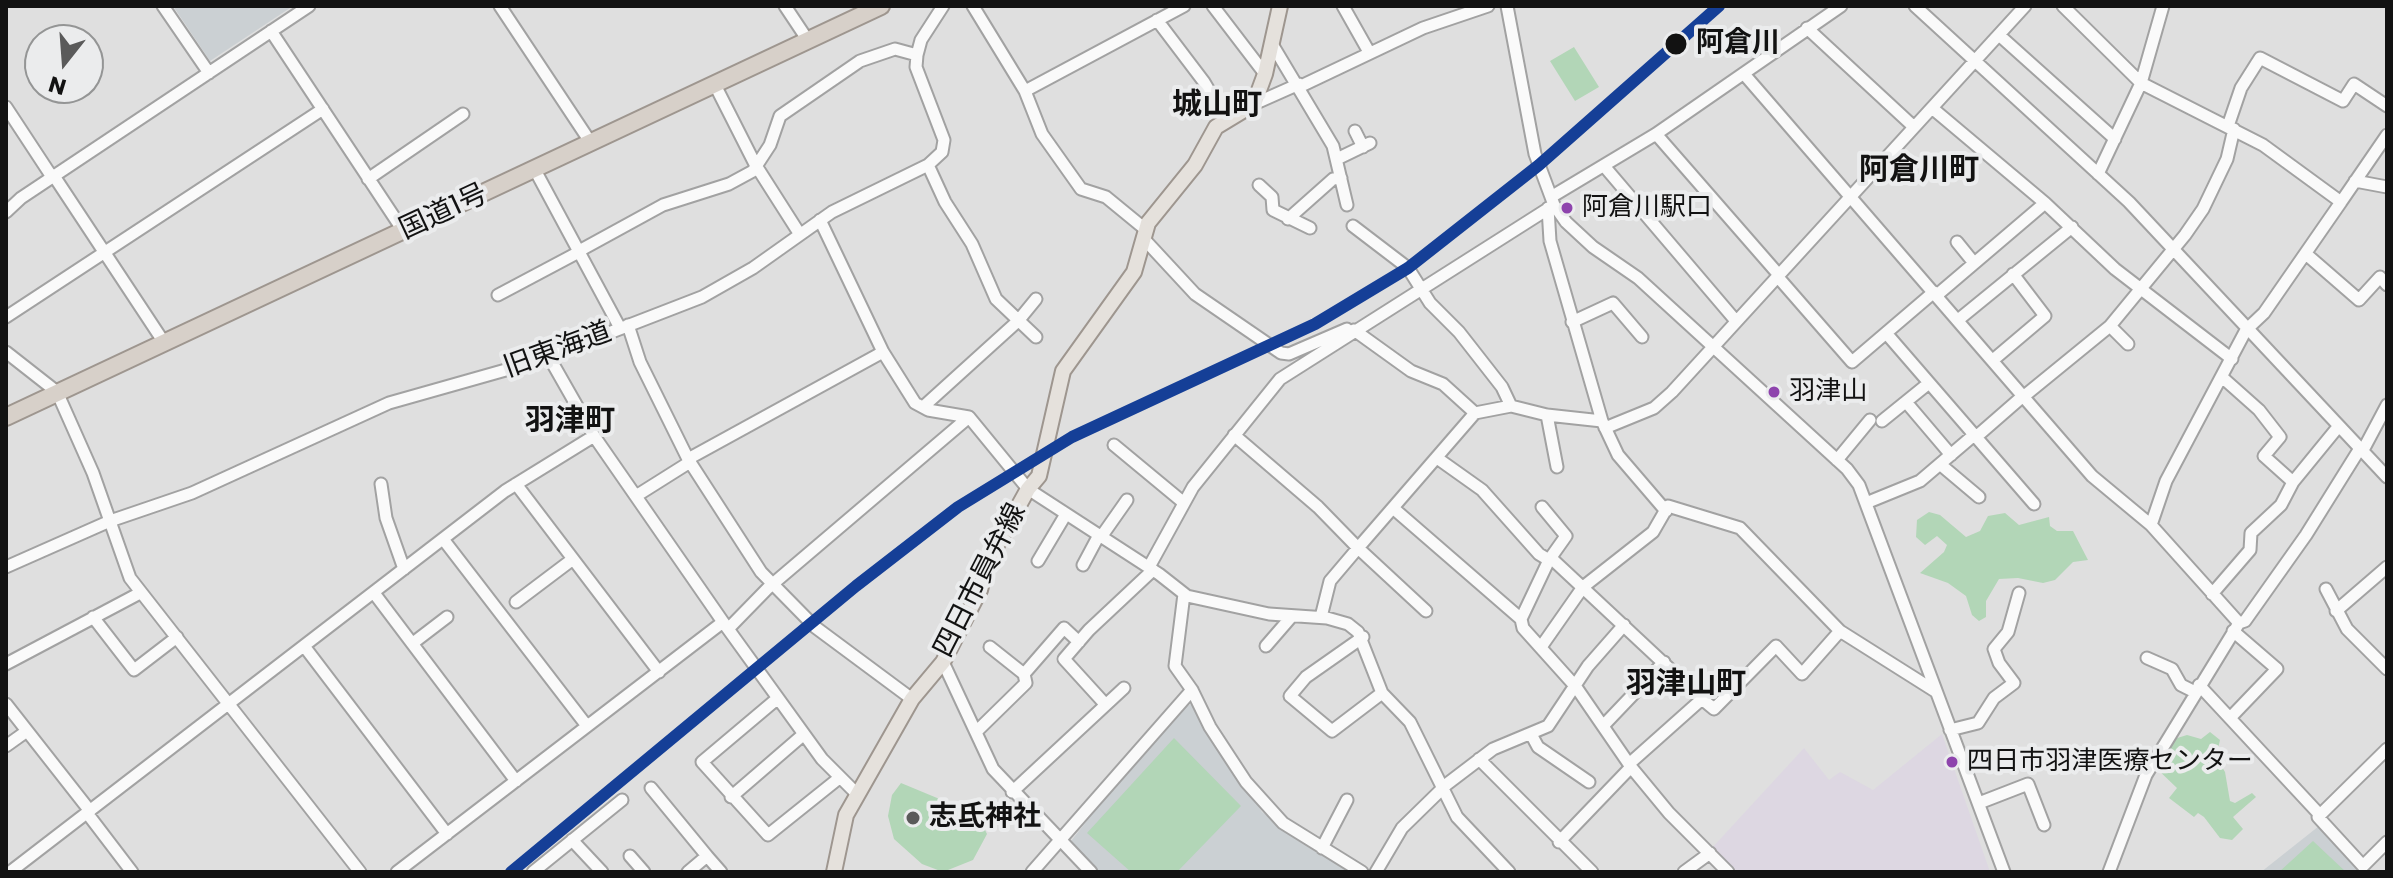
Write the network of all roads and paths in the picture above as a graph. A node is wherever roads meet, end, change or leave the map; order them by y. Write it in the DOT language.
graph roads {
  1 [pos="163,6"];
  2 [pos="309,6"];
  3 [pos="500,6"];
  4 [pos="785,6"];
  5 [pos="881,6"];
  6 [pos="943,6"];
  7 [pos="973,6"];
  8 [pos="1184,6"];
  9 [pos="1213,6"];
  10 [pos="1280,6"];
  11 [pos="1343,6"];
  12 [pos="1488,6"];
  13 [pos="1507,6"];
  14 [pos="1841,6"];
  15 [pos="1915,6"];
  16 [pos="2025,6"];
  17 [pos="2063,6"];
  18 [pos="2163,6"];
  19 [pos="1157,20"];
  20 [pos="1807,28"];
  21 [pos="271,31"];
  22 [pos="1999,35"];
  23 [pos="807,39"];
  24 [pos="1272,44"];
  25 [pos="1369,52"];
  26 [pos="917,55"];
  27 [pos="1975,61"];
  28 [pos="209,73"];
  29 [pos="1265,74"];
  30 [pos="1744,74"];
  31 [pos="2141,83"];
  32 [pos="715,85"];
  33 [pos="1300,85"];
  34 [pos="1025,91"];
  35 [pos="1254,104"];
  36 [pos="2387,106"];
  37 [pos="6,107"];
  38 [pos="1932,108"];
  39 [pos="323,109"];
  40 [pos="463,114"];
  41 [pos="1226,119"];
  42 [pos="1914,127"];
  43 [pos="2231,128"];
  44 [pos="1355,131"];
  45 [pos="1656,134"];
  46 [pos="2387,135"];
  47 [pos="2115,139"];
  48 [pos="591,143"];
  49 [pos="1339,158"];
  50 [pos="758,165"];
  51 [pos="928,165"];
  52 [pos="1604,166"];
  53 [pos="535,170"];
  54 [pos="2098,174"];
  55 [pos="53,177"];
  56 [pos="1341,178"];
  57 [pos="368,179"];
  58 [pos="2355,181"];
  59 [pos="1259,185"];
  60 [pos="2387,187"];
  61 [pos="1851,196"];
  62 [pos="2341,202"];
  63 [pos="1551,203"];
  64 [pos="2045,203"];
  65 [pos="1347,205"];
  66 [pos="6,212"];
  67 [pos="1288,219"];
  68 [pos="820,220"];
  69 [pos="1353,226"];
  70 [pos="2072,227"];
  71 [pos="1310,228"];
  72 [pos="404,232"];
  73 [pos="799,233"];
  74 [pos="1145,234"];
  75 [pos="1957,242"];
  76 [pos="2173,251"];
  77 [pos="103,252"];
  78 [pos="579,252"];
  79 [pos="2306,254"];
  80 [pos="1974,263"];
  81 [pos="2013,274"];
  82 [pos="1778,276"];
  83 [pos="2387,285"];
  84 [pos="1420,289"];
  85 [pos="2139,290"];
  86 [pos="1935,294"];
  87 [pos="498,295"];
  88 [pos="1036,299"];
  89 [pos="6,317"];
  90 [pos="1958,320"];
  91 [pos="1018,321"];
  92 [pos="1736,321"];
  93 [pos="1572,322"];
  94 [pos="624,326"];
  95 [pos="2110,326"];
  96 [pos="2246,330"];
  97 [pos="1351,332"];
  98 [pos="1886,333"];
  99 [pos="1036,337"];
  100 [pos="1642,337"];
  101 [pos="165,344"];
  102 [pos="2128,344"];
  103 [pos="1712,347"];
  104 [pos="6,352"];
  105 [pos="883,352"];
  106 [pos="549,357"];
  107 [pos="2232,359"];
  108 [pos="1993,360"];
  109 [pos="2223,378"];
  110 [pos="1929,383"];
  111 [pos="57,392"];
  112 [pos="2023,396"];
  113 [pos="1906,402"];
  114 [pos="2387,405"];
  115 [pos="1511,406"];
  116 [pos="923,407"];
  117 [pos="1475,413"];
  118 [pos="1547,415"];
  119 [pos="6,417"];
  120 [pos="969,417"];
  121 [pos="1604,425"];
  122 [pos="2338,427"];
  123 [pos="1234,435"];
  124 [pos="594,436"];
  125 [pos="1975,436"];
  126 [pos="1114,445"];
  127 [pos="2361,451"];
  128 [pos="1951,455"];
  129 [pos="1437,458"];
  130 [pos="689,460"];
  131 [pos="1837,460"];
  132 [pos="1941,465"];
  133 [pos="1557,467"];
  134 [pos="2387,477"];
  135 [pos="2293,482"];
  136 [pos="381,484"];
  137 [pos="516,484"];
  138 [pos="1028,489"];
  139 [pos="636,496"];
  140 [pos="1979,497"];
  141 [pos="1127,500"];
  142 [pos="1184,503"];
  143 [pos="1866,503"];
  144 [pos="2034,504"];
  145 [pos="1542,507"];
  146 [pos="1393,508"];
  147 [pos="1666,511"];
  148 [pos="1066,514"];
  149 [pos="110,521"];
  150 [pos="2151,525"];
  151 [pos="1100,536"];
  152 [pos="443,539"];
  153 [pos="1358,548"];
  154 [pos="573,559"];
  155 [pos="1550,559"];
  156 [pos="1038,561"];
  157 [pos="1083,565"];
  158 [pos="6,567"];
  159 [pos="2387,567"];
  160 [pos="1151,568"];
  161 [pos="404,569"];
  162 [pos="772,586"];
  163 [pos="1583,587"];
  164 [pos="2326,589"];
  165 [pos="140,593"];
  166 [pos="374,593"];
  167 [pos="2019,593"];
  168 [pos="1184,594"];
  169 [pos="2212,594"];
  170 [pos="516,602"];
  171 [pos="1426,611"];
  172 [pos="2336,611"];
  173 [pos="1292,616"];
  174 [pos="93,617"];
  175 [pos="447,617"];
  176 [pos="1321,617"];
  177 [pos="1521,619"];
  178 [pos="725,625"];
  179 [pos="1624,625"];
  180 [pos="2236,627"];
  181 [pos="1840,631"];
  182 [pos="177,637"];
  183 [pos="1363,637"];
  184 [pos="1079,642"];
  185 [pos="413,643"];
  186 [pos="304,646"];
  187 [pos="1266,646"];
  188 [pos="990,647"];
  189 [pos="1541,647"];
  190 [pos="2147,658"];
  191 [pos="943,662"];
  192 [pos="1664,662"];
  193 [pos="2385,662"];
  194 [pos="6,664"];
  195 [pos="659,672"];
  196 [pos="1024,674"];
  197 [pos="1576,687"];
  198 [pos="1124,688"];
  199 [pos="2197,689"];
  200 [pos="1192,690"];
  201 [pos="1935,691"];
  202 [pos="1382,693"];
  203 [pos="778,698"];
  204 [pos="912,699"];
  205 [pos="1702,699"];
  206 [pos="6,704"];
  207 [pos="230,704"];
  208 [pos="1105,704"];
  209 [pos="2230,718"];
  210 [pos="587,726"];
  211 [pos="1603,726"];
  212 [pos="1950,730"];
  213 [pos="27,731"];
  214 [pos="976,732"];
  215 [pos="804,734"];
  216 [pos="1531,734"];
  217 [pos="6,746"];
  218 [pos="2387,749"];
  219 [pos="1479,759"];
  220 [pos="1630,766"];
  221 [pos="838,779"];
  222 [pos="516,781"];
  223 [pos="1589,782"];
  224 [pos="651,788"];
  225 [pos="1441,791"];
  226 [pos="1012,792"];
  227 [pos="858,795"];
  228 [pos="731,797"];
  229 [pos="622,800"];
  230 [pos="1347,800"];
  231 [pos="1979,803"];
  232 [pos="88,812"];
  233 [pos="2320,815"];
  234 [pos="2044,825"];
  235 [pos="447,834"];
  236 [pos="572,840"];
  237 [pos="1060,842"];
  238 [pos="1559,842"];
  239 [pos="2387,842"];
  240 [pos="1322,848"];
  241 [pos="1710,853"];
  242 [pos="630,856"];
  243 [pos="707,856"];
  244 [pos="2365,869"];
  245 [pos="10,872"];
  246 [pos="132,872"];
  247 [pos="360,872"];
  248 [pos="397,872"];
  249 [pos="533,872"];
  250 [pos="602,872"];
  251 [pos="644,872"];
  252 [pos="688,872"];
  253 [pos="721,872"];
  254 [pos="834,872"];
  255 [pos="1032,872"];
  256 [pos="1091,872"];
  257 [pos="1362,872"];
  258 [pos="1376,872"];
  259 [pos="1509,872"];
  260 [pos="1592,872"];
  261 [pos="1685,872"];
  262 [pos="1728,872"];
  263 [pos="2004,872"];
  264 [pos="2109,872"];
  1 -- 28 [label="street"];
  2 -- 21 [label="street"];
  3 -- 48 [label="street"];
  4 -- 23 [label="street"];
  5 -- 23 [label="highway, 国道1号"];
  6 -- 26 [label="street"];
  7 -- 34 [label="street"];
  8 -- 19 [label="street"];
  9 -- 29 [label="street"];
  10 -- 24 [label="main road"];
  11 -- 25 [label="street"];
  12 -- 25 [label="street"];
  13 -- 63 [label="street"];
  14 -- 20 [label="street"];
  15 -- 27 [label="street"];
  16 -- 22 [label="street"];
  17 -- 31 [label="street"];
  18 -- 31 [label="street"];
  19 -- 34 [label="street"];
  19 -- 41 [label="street"];
  20 -- 30 [label="street"];
  20 -- 42 [label="street"];
  21 -- 28 [label="street"];
  21 -- 39 [label="street"];
  22 -- 27 [label="street"];
  22 -- 47 [label="street"];
  23 -- 32 [label="highway, 国道1号"];
  24 -- 29 [label="main road"];
  24 -- 33 [label="street"];
  25 -- 33 [label="street"];
  26 -- 50 [label="street"];
  26 -- 51 [label="street"];
  27 -- 38 [label="street"];
  27 -- 54 [label="street"];
  28 -- 55 [label="street"];
  29 -- 35 [label="main road"];
  30 -- 45 [label="street"];
  30 -- 61 [label="street"];
  31 -- 43 [label="street"];
  31 -- 47 [label="street"];
  32 -- 48 [label="highway, 国道1号"];
  32 -- 50 [label="street"];
  33 -- 35 [label="street"];
  33 -- 49 [label="street"];
  34 -- 74 [label="street"];
  35 -- 41 [label="main road, 四日市員弁線"];
  36 -- 43 [label="street"];
  37 -- 55 [label="street"];
  38 -- 42 [label="street"];
  38 -- 64 [label="street"];
  39 -- 57 [label="street"];
  39 -- 77 [label="street"];
  40 -- 57 [label="street"];
  41 -- 74 [label="main road, 四日市員弁線"];
  42 -- 61 [label="street"];
  43 -- 62 [label="street"];
  43 -- 76 [label="street"];
  44 -- 49 [label="street"];
  45 -- 52 [label="street"];
  45 -- 82 [label="street"];
  46 -- 58 [label="street"];
  47 -- 54 [label="street"];
  48 -- 53 [label="highway, 国道1号"];
  49 -- 56 [label="street"];
  50 -- 73 [label="street"];
  50 -- 78 [label="street"];
  51 -- 68 [label="street, 旧東海道"];
  51 -- 91 [label="street"];
  52 -- 63 [label="street"];
  52 -- 92 [label="street"];
  53 -- 72 [label="highway, 国道1号"];
  53 -- 78 [label="street"];
  54 -- 76 [label="street"];
  55 -- 66 [label="street"];
  55 -- 77 [label="street"];
  56 -- 65 [label="street"];
  56 -- 67 [label="street"];
  57 -- 72 [label="street"];
  58 -- 60 [label="street"];
  58 -- 62 [label="street"];
  59 -- 67 [label="street"];
  61 -- 82 [label="street"];
  61 -- 86 [label="street"];
  62 -- 79 [label="street"];
  63 -- 84 [label="street"];
  63 -- 93 [label="street"];
  63 -- 103 [label="street"];
  64 -- 70 [label="street"];
  64 -- 80 [label="street"];
  67 -- 71 [label="street"];
  68 -- 73 [label="street, 旧東海道"];
  68 -- 105 [label="street"];
  69 -- 84 [label="street"];
  70 -- 81 [label="street"];
  70 -- 85 [label="street"];
  72 -- 101 [label="highway, 国道1号"];
  73 -- 94 [label="street, 旧東海道"];
  74 -- 97 [label="street"];
  74 -- 138 [label="main road, 四日市員弁線"];
  75 -- 80 [label="street"];
  76 -- 85 [label="street"];
  76 -- 96 [label="street"];
  77 -- 89 [label="street"];
  77 -- 101 [label="street"];
  78 -- 87 [label="street"];
  78 -- 94 [label="street"];
  79 -- 83 [label="street"];
  79 -- 96 [label="street"];
  80 -- 86 [label="street"];
  81 -- 90 [label="street"];
  81 -- 108 [label="street"];
  82 -- 92 [label="street"];
  82 -- 98 [label="street"];
  84 -- 97 [label="street"];
  84 -- 115 [label="street"];
  85 -- 95 [label="street"];
  85 -- 107 [label="street"];
  86 -- 90 [label="street"];
  86 -- 98 [label="street"];
  88 -- 91 [label="street"];
  90 -- 108 [label="street"];
  91 -- 99 [label="street"];
  91 -- 116 [label="street"];
  92 -- 103 [label="street"];
  93 -- 100 [label="street"];
  93 -- 121 [label="street"];
  94 -- 106 [label="street, 旧東海道"];
  94 -- 130 [label="street"];
  95 -- 102 [label="street"];
  95 -- 112 [label="street"];
  96 -- 107 [label="street"];
  96 -- 122 [label="street"];
  97 -- 117 [label="street"];
  97 -- 123 [label="street"];
  98 -- 110 [label="street"];
  101 -- 111 [label="highway, 国道1号"];
  103 -- 121 [label="street"];
  103 -- 131 [label="street"];
  104 -- 111 [label="street"];
  105 -- 116 [label="street"];
  105 -- 130 [label="street"];
  106 -- 124 [label="street"];
  106 -- 149 [label="street, 旧東海道"];
  107 -- 109 [label="street"];
  108 -- 112 [label="street"];
  109 -- 135 [label="street"];
  109 -- 150 [label="street"];
  110 -- 113 [label="street"];
  110 -- 125 [label="street"];
  111 -- 119 [label="highway, 国道1号"];
  111 -- 149 [label="street"];
  112 -- 125 [label="street"];
  112 -- 150 [label="street"];
  113 -- 128 [label="street"];
  113 -- 131 [label="street"];
  114 -- 127 [label="street"];
  115 -- 117 [label="street"];
  115 -- 118 [label="street"];
  116 -- 120 [label="street"];
  117 -- 129 [label="street"];
  118 -- 121 [label="street"];
  118 -- 133 [label="street"];
  120 -- 138 [label="street"];
  120 -- 162 [label="street"];
  121 -- 147 [label="street"];
  122 -- 127 [label="street"];
  122 -- 135 [label="street"];
  123 -- 142 [label="street"];
  123 -- 153 [label="street"];
  124 -- 137 [label="street"];
  124 -- 139 [label="street"];
  125 -- 128 [label="street"];
  125 -- 144 [label="street"];
  126 -- 142 [label="street"];
  127 -- 134 [label="street"];
  127 -- 180 [label="street"];
  128 -- 132 [label="street"];
  129 -- 146 [label="street"];
  129 -- 155 [label="street"];
  130 -- 139 [label="street"];
  130 -- 162 [label="street"];
  131 -- 143 [label="street"];
  132 -- 140 [label="street"];
  132 -- 143 [label="street"];
  135 -- 169 [label="street"];
  136 -- 161 [label="street"];
  137 -- 152 [label="street"];
  137 -- 154 [label="street"];
  138 -- 148 [label="street"];
  138 -- 191 [label="main road, 四日市員弁線"];
  139 -- 178 [label="street"];
  141 -- 151 [label="street"];
  142 -- 160 [label="street"];
  143 -- 201 [label="street"];
  145 -- 155 [label="street"];
  146 -- 153 [label="street"];
  146 -- 177 [label="street"];
  147 -- 163 [label="street"];
  147 -- 181 [label="street"];
  148 -- 151 [label="street"];
  148 -- 156 [label="street"];
  149 -- 158 [label="street, 旧東海道"];
  149 -- 165 [label="street"];
  150 -- 169 [label="street"];
  151 -- 157 [label="street"];
  151 -- 160 [label="street"];
  152 -- 161 [label="street"];
  152 -- 210 [label="street"];
  153 -- 171 [label="street"];
  153 -- 176 [label="street"];
  154 -- 170 [label="street"];
  154 -- 195 [label="street"];
  155 -- 163 [label="street"];
  155 -- 177 [label="street"];
  159 -- 172 [label="street"];
  160 -- 168 [label="street"];
  160 -- 184 [label="street"];
  161 -- 166 [label="street"];
  162 -- 178 [label="street"];
  162 -- 204 [label="street"];
  163 -- 179 [label="street"];
  163 -- 189 [label="street"];
  164 -- 172 [label="street"];
  165 -- 174 [label="street"];
  165 -- 182 [label="street"];
  166 -- 185 [label="street"];
  166 -- 186 [label="street"];
  167 -- 212 [label="street"];
  168 -- 173 [label="street"];
  168 -- 200 [label="street"];
  169 -- 180 [label="street"];
  172 -- 193 [label="street"];
  173 -- 176 [label="street"];
  173 -- 187 [label="street"];
  174 -- 182 [label="street"];
  174 -- 194 [label="street"];
  175 -- 185 [label="street"];
  176 -- 183 [label="street"];
  177 -- 189 [label="street"];
  178 -- 195 [label="street"];
  178 -- 203 [label="street"];
  179 -- 192 [label="street"];
  179 -- 197 [label="street"];
  180 -- 199 [label="street"];
  180 -- 209 [label="street"];
  181 -- 201 [label="street"];
  181 -- 205 [label="street"];
  182 -- 207 [label="street"];
  183 -- 202 [label="street"];
  183 -- 202 [label="street"];
  184 -- 196 [label="street"];
  184 -- 208 [label="street"];
  185 -- 222 [label="street"];
  186 -- 207 [label="street"];
  186 -- 235 [label="street"];
  188 -- 196 [label="street"];
  189 -- 197 [label="street"];
  190 -- 199 [label="street"];
  191 -- 204 [label="main road, 四日市員弁線"];
  191 -- 214 [label="street"];
  192 -- 205 [label="street"];
  192 -- 211 [label="street"];
  195 -- 210 [label="street"];
  196 -- 214 [label="street"];
  197 -- 211 [label="street"];
  197 -- 216 [label="street"];
  198 -- 208 [label="street"];
  199 -- 209 [label="street"];
  199 -- 264 [label="street"];
  200 -- 237 [label="street"];
  200 -- 240 [label="street"];
  201 -- 212 [label="street"];
  202 -- 225 [label="street"];
  203 -- 215 [label="street"];
  203 -- 228 [label="street"];
  204 -- 227 [label="main road, 四日市員弁線"];
  205 -- 220 [label="street"];
  206 -- 213 [label="street"];
  207 -- 232 [label="street"];
  207 -- 247 [label="street"];
  208 -- 226 [label="street"];
  209 -- 233 [label="street"];
  210 -- 222 [label="street"];
  211 -- 220 [label="street"];
  212 -- 231 [label="street"];
  213 -- 217 [label="street"];
  213 -- 232 [label="street"];
  214 -- 226 [label="street"];
  215 -- 221 [label="street"];
  215 -- 228 [label="street"];
  216 -- 219 [label="street"];
  216 -- 223 [label="street"];
  218 -- 233 [label="street"];
  219 -- 225 [label="street"];
  219 -- 238 [label="street"];
  220 -- 238 [label="street"];
  220 -- 241 [label="street"];
  221 -- 227 [label="street"];
  221 -- 228 [label="street"];
  222 -- 235 [label="street"];
  224 -- 243 [label="street"];
  225 -- 258 [label="street"];
  225 -- 259 [label="street"];
  226 -- 237 [label="street"];
  227 -- 254 [label="main road, 四日市員弁線"];
  229 -- 236 [label="street"];
  230 -- 240 [label="street"];
  231 -- 234 [label="street"];
  231 -- 263 [label="street"];
  232 -- 245 [label="street"];
  232 -- 246 [label="street"];
  233 -- 244 [label="street"];
  235 -- 248 [label="street"];
  236 -- 249 [label="street"];
  236 -- 250 [label="street"];
  237 -- 255 [label="street"];
  237 -- 256 [label="street"];
  238 -- 260 [label="street"];
  239 -- 244 [label="street"];
  240 -- 257 [label="street"];
  241 -- 261 [label="street"];
  241 -- 262 [label="street"];
  242 -- 251 [label="street"];
  243 -- 252 [label="street"];
  243 -- 253 [label="street"];
}
